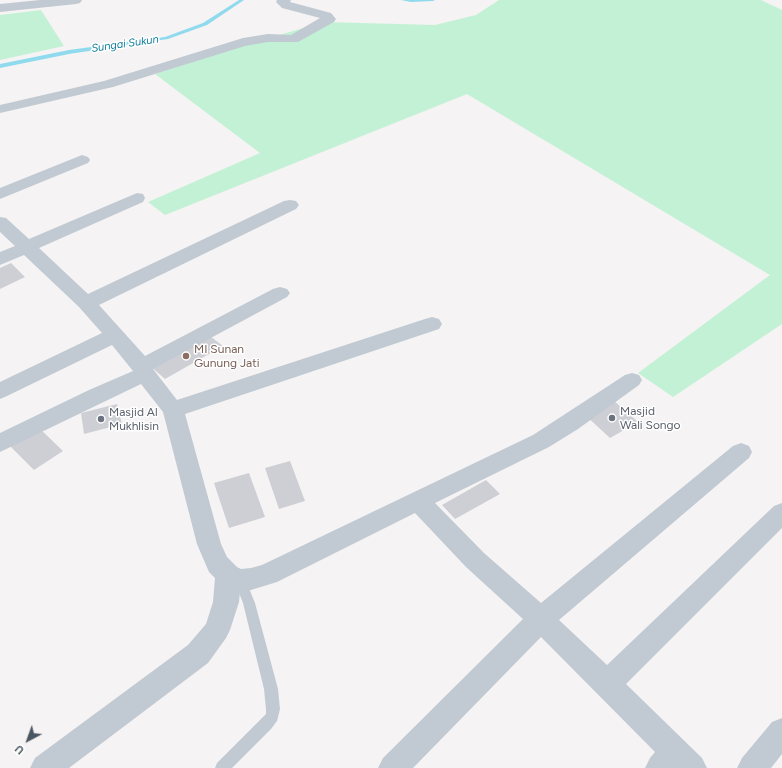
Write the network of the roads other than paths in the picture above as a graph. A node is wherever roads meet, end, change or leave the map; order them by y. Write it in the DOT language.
graph roads {
  1 [pos="76,0"];
  2 [pos="285,0"];
  3 [pos="0,8"];
  4 [pos="0,109"];
  5 [pos="82,160"];
  6 [pos="0,194"];
  7 [pos="138,198"];
  8 [pos="290,205"];
  9 [pos="0,222"];
  10 [pos="26,247"];
  11 [pos="0,259"];
  12 [pos="280,293"];
  13 [pos="86,304"];
  14 [pos="432,324"];
  15 [pos="115,335"];
  16 [pos="143,370"];
  17 [pos="632,380"];
  18 [pos="0,391"];
  19 [pos="173,410"];
  20 [pos="0,443"];
  21 [pos="741,452"];
  22 [pos="418,501"];
  23 [pos="782,513"];
  24 [pos="234,578"];
  25 [pos="541,619"];
  26 [pos="607,684"];
  27 [pos="782,732"];
  28 [pos="676,763"];
  29 [pos="45,768"];
  30 [pos="222,768"];
  31 [pos="393,768"];
  32 [pos="752,768"];
  1 -- 3 [label="street"];
  2 -- 4 [label="street"];
  5 -- 6 [label="street"];
  7 -- 10 [label="street"];
  8 -- 13 [label="street"];
  9 -- 10 [label="street"];
  10 -- 11 [label="street"];
  10 -- 13 [label="street"];
  12 -- 16 [label="street"];
  13 -- 15 [label="street"];
  14 -- 19 [label="street"];
  15 -- 16 [label="street"];
  15 -- 18 [label="street"];
  16 -- 19 [label="street"];
  16 -- 20 [label="street"];
  17 -- 22 [label="street"];
  19 -- 24 [label="street"];
  21 -- 25 [label="street"];
  22 -- 24 [label="street"];
  22 -- 25 [label="street"];
  23 -- 26 [label="street"];
  24 -- 29 [label="street"];
  24 -- 30 [label="lane"];
  25 -- 26 [label="street"];
  25 -- 31 [label="street"];
  26 -- 28 [label="street"];
  27 -- 32 [label="street"];
}
